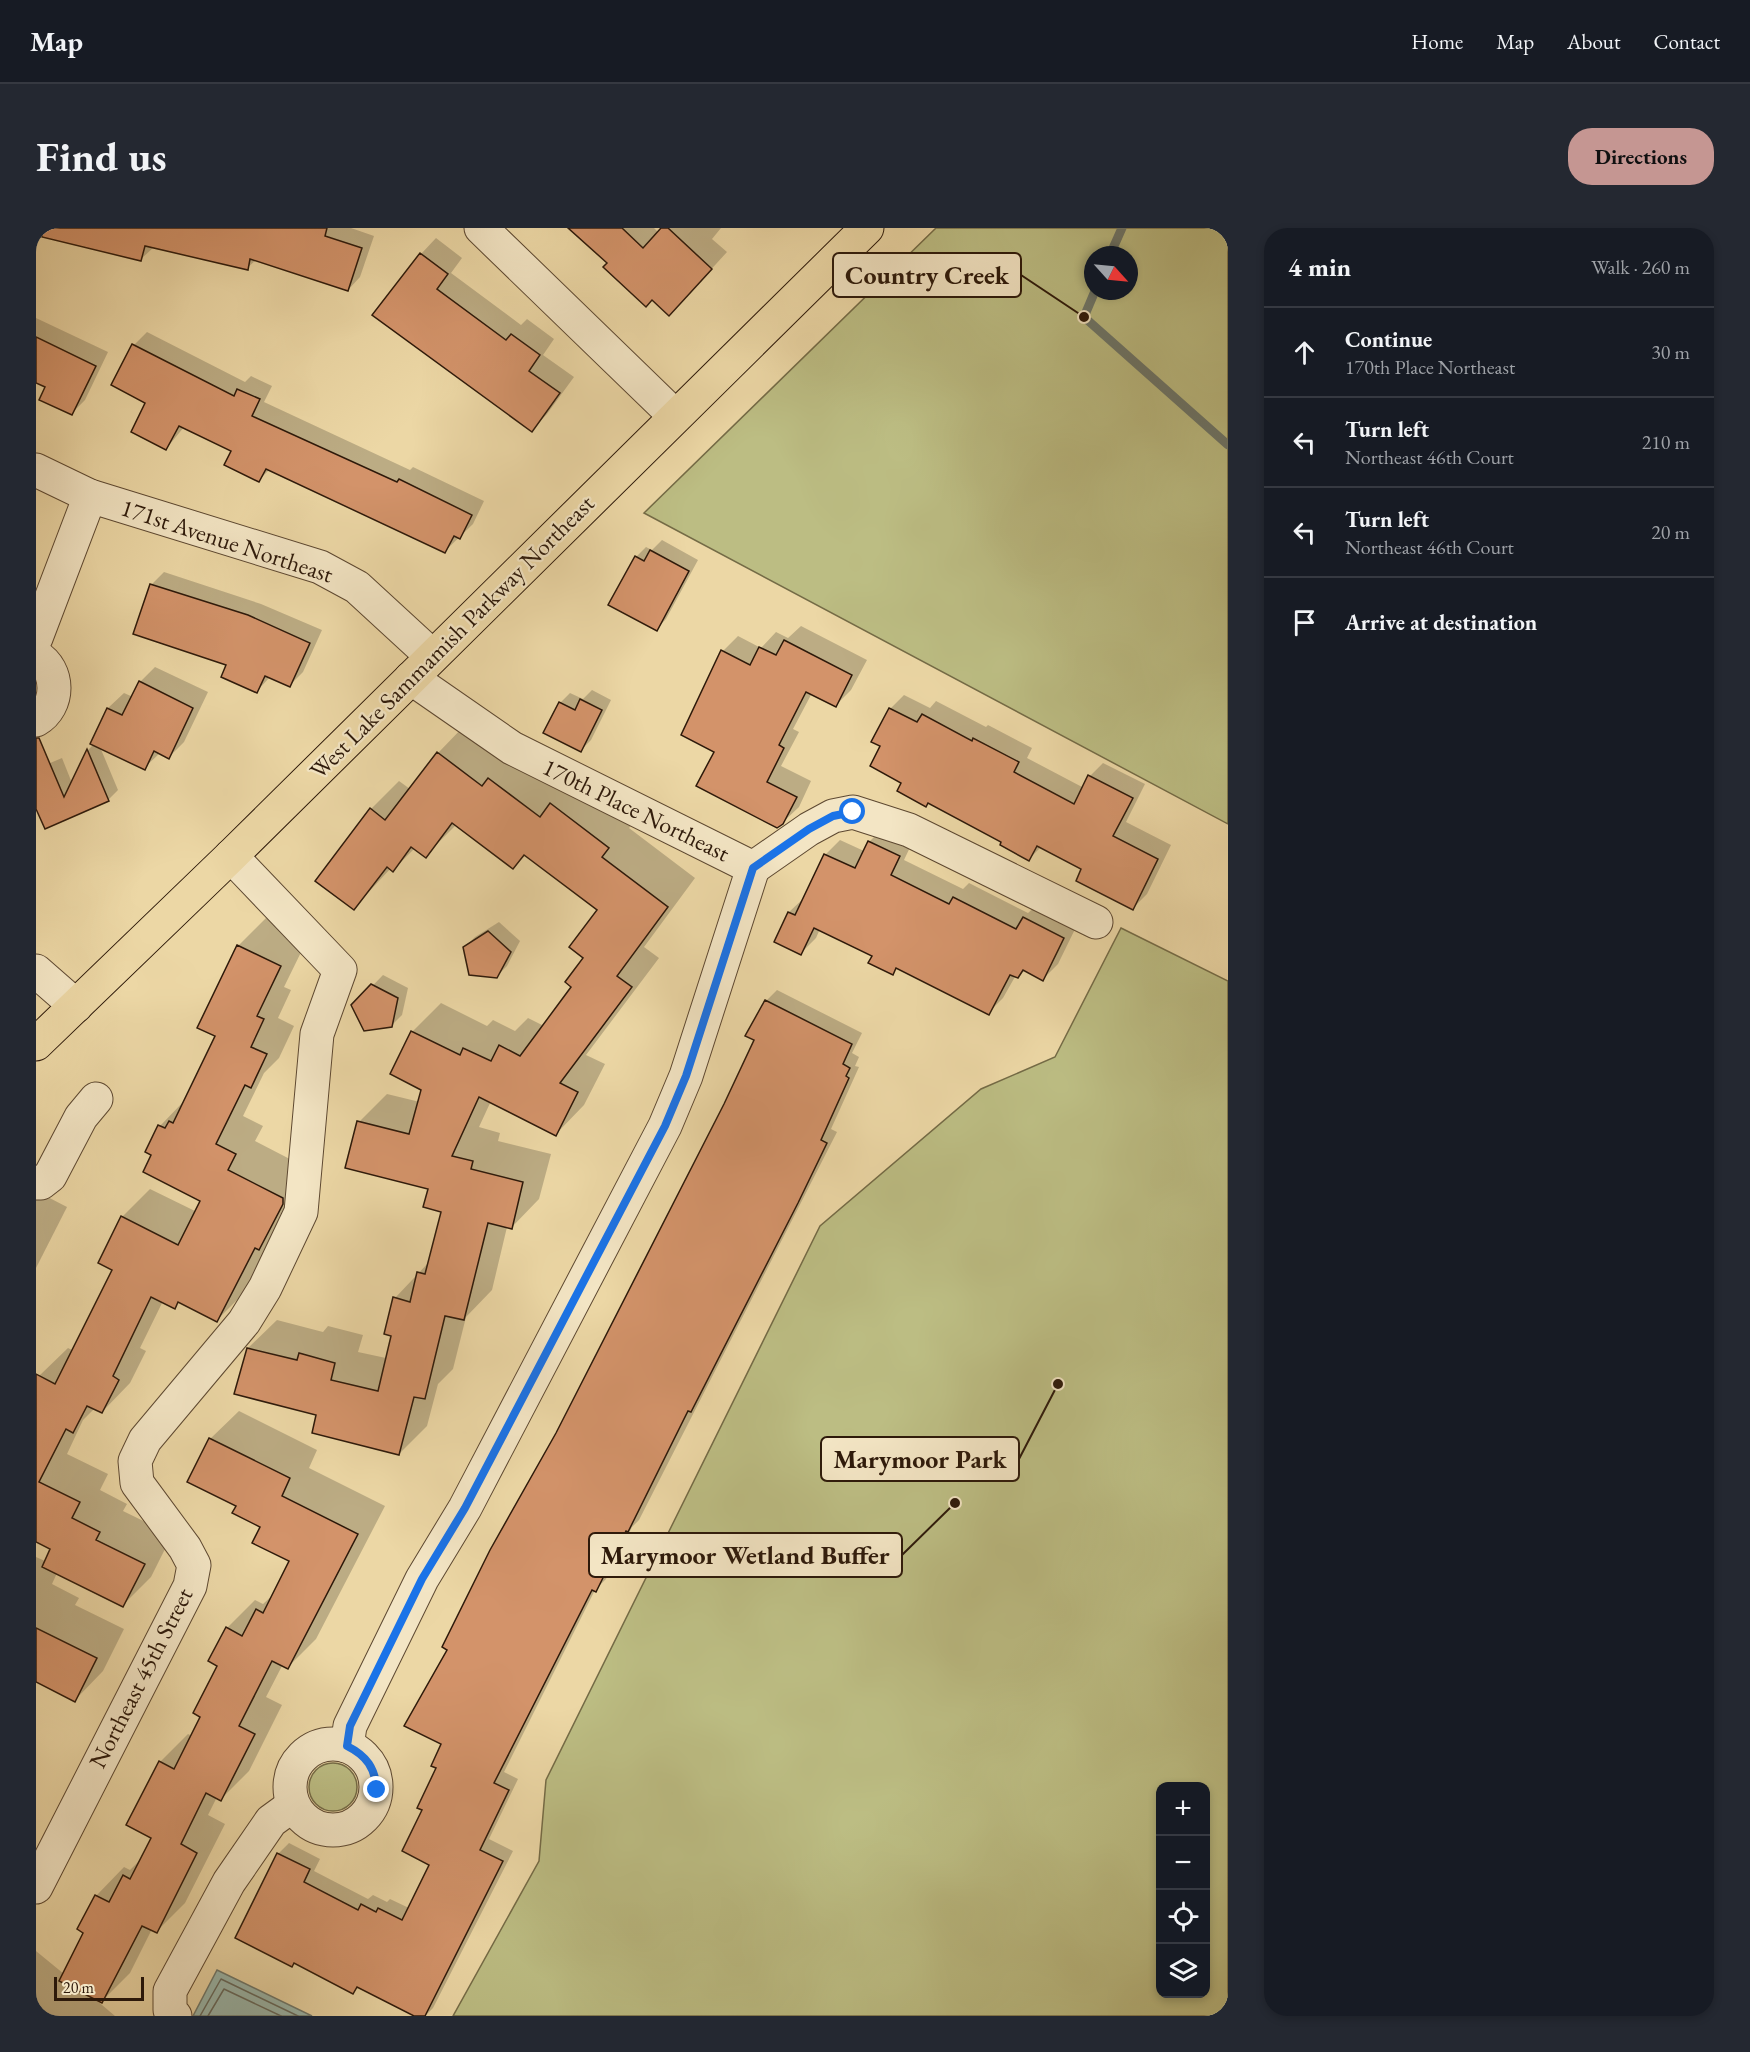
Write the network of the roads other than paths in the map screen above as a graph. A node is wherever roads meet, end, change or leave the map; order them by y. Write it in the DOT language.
graph roads {
  1 [pos="481,228"];
  2 [pos="867,228"];
  3 [pos="675,416"];
  4 [pos="36,470"];
  5 [pos="90,496"];
  6 [pos="36,638"];
  7 [pos="36,656"];
  8 [pos="422,667"];
  9 [pos="36,720"];
  10 [pos="231,856"];
  11 [pos="753,868"];
  12 [pos="1096,922"];
  13 [pos="36,971"];
  14 [pos="76,1006"];
  15 [pos="36,1044"];
  16 [pos="96,1099"];
  17 [pos="36,1183"];
  18 [pos="347,1746"];
  19 [pos="293,1805"];
  20 [pos="36,1887"];
  21 [pos="175,2016"];
  1 -- 3 [label="street"];
  2 -- 3 [label="main road, West Lake Sammamish Parkway Northeast"];
  3 -- 8 [label="main road, West Lake Sammamish Parkway Northeast"];
  4 -- 5 [label="street, 171st Avenue Northeast"];
  5 -- 6 [label="street"];
  5 -- 8 [label="street, 171st Avenue Northeast"];
  7 -- 9 [label="street"];
  8 -- 10 [label="main road, West Lake Sammamish Parkway Northeast"];
  8 -- 11 [label="street, 170th Place Northeast"];
  10 -- 14 [label="main road, West Lake Sammamish Parkway Northeast"];
  10 -- 20 [label="street, Northeast 45th Street"];
  11 -- 12 [label="street, 170th Place Northeast"];
  11 -- 18 [label="street"];
  13 -- 14 [label="street"];
  14 -- 15 [label="main road, West Lake Sammamish Parkway Northeast"];
  16 -- 17 [label="street"];
  18 -- 19 [label="street"];
  18 -- 19 [label="street"];
  19 -- 21 [label="street"];
}
